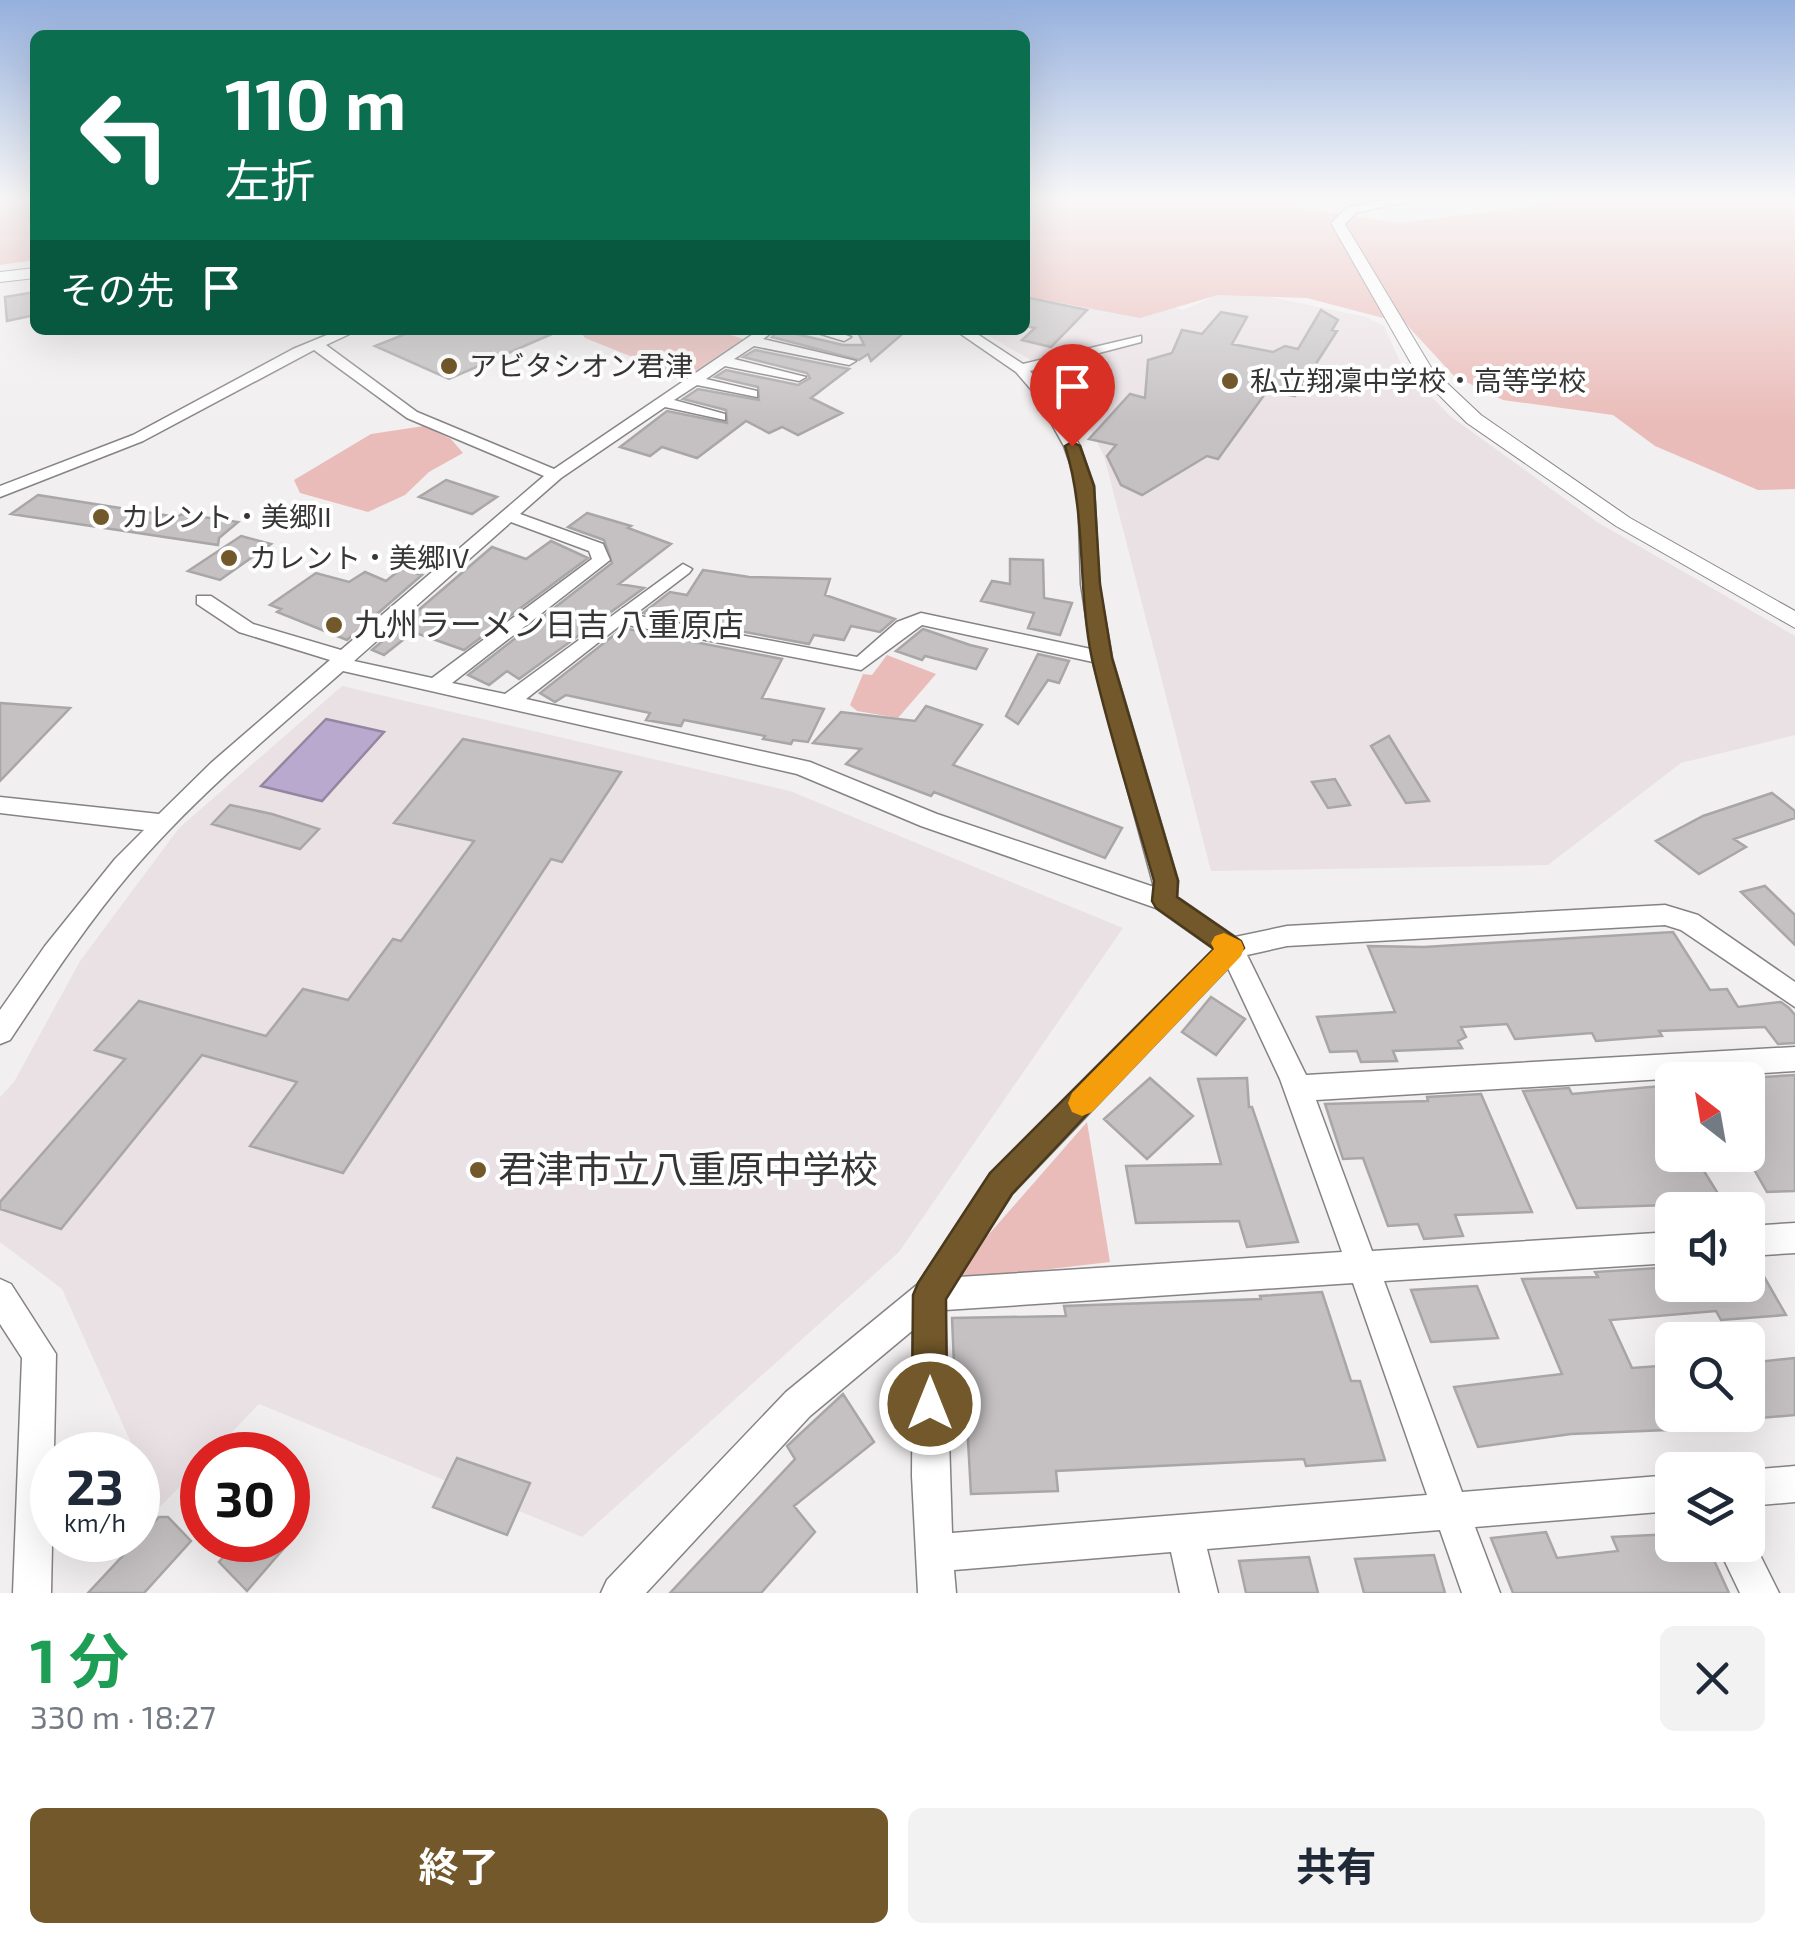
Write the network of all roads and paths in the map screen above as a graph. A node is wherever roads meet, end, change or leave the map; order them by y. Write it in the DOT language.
graph roads {
  1 [pos="1367,273"];
  2 [pos="30,274"];
  3 [pos="0,277"];
  4 [pos="338,335"];
  5 [pos="760,335"];
  6 [pos="836,335"];
  7 [pos="970,335"];
  8 [pos="844,337"];
  9 [pos="1136,339"];
  10 [pos="752,340"];
  11 [pos="316,344"];
  12 [pos="722,361"];
  13 [pos="849,362"];
  14 [pos="1021,369"];
  15 [pos="799,377"];
  16 [pos="693,380"];
  17 [pos="752,394"];
  18 [pos="660,401"];
  19 [pos="720,418"];
  20 [pos="555,475"];
  21 [pos="0,492"];
  22 [pos="510,516"];
  23 [pos="683,570"];
  24 [pos="204,600"];
  25 [pos="619,618"];
  26 [pos="1795,621"];
  27 [pos="1102,658"];
  28 [pos="342,661"];
  29 [pos="436,685"];
  30 [pos="509,702"];
  31 [pos="0,805"];
  32 [pos="161,823"];
  33 [pos="1165,901"];
  34 [pos="1232,948"];
  35 [pos="1795,996"];
  36 [pos="0,1032"];
  37 [pos="1795,1059"];
  38 [pos="1298,1088"];
  39 [pos="1795,1238"];
  40 [pos="1765,1241"];
  41 [pos="1655,1248"];
  42 [pos="1362,1267"];
  43 [pos="0,1295"];
  44 [pos="930,1295"];
  45 [pos="1795,1484"];
  46 [pos="1765,1487"];
  47 [pos="1655,1495"];
  48 [pos="1452,1511"];
  49 [pos="1185,1533"];
  50 [pos="934,1553"];
  51 [pos="1744,1562"];
  52 [pos="32,1593"];
  53 [pos="620,1593"];
  54 [pos="937,1593"];
  55 [pos="1199,1593"];
  56 [pos="1481,1593"];
  57 [pos="1760,1593"];
  1 -- 26 [label="street"];
  2 -- 3 [label="street"];
  4 -- 11 [label="street"];
  5 -- 10 [label="street"];
  6 -- 8 [label="street"];
  7 -- 14 [label="street"];
  9 -- 14 [label="street"];
  10 -- 12 [label="street"];
  10 -- 13 [label="street"];
  11 -- 20 [label="street"];
  11 -- 21 [label="street"];
  12 -- 15 [label="street"];
  12 -- 16 [label="street"];
  14 -- 27 [label="street"];
  16 -- 17 [label="street"];
  16 -- 18 [label="street"];
  18 -- 19 [label="street"];
  18 -- 20 [label="street"];
  20 -- 22 [label="street"];
  22 -- 28 [label="street"];
  22 -- 29 [label="street"];
  23 -- 25 [label="street"];
  24 -- 28 [label="street"];
  25 -- 27 [label="street"];
  25 -- 30 [label="street"];
  27 -- 33 [label="street"];
  28 -- 29 [label="street"];
  28 -- 32 [label="street"];
  29 -- 30 [label="street"];
  30 -- 33 [label="street"];
  31 -- 32 [label="street"];
  32 -- 36 [label="street"];
  33 -- 34 [label="street"];
  34 -- 35 [label="street"];
  34 -- 38 [label="street"];
  34 -- 44 [label="street"];
  37 -- 38 [label="street"];
  38 -- 42 [label="street"];
  39 -- 40 [label="street"];
  41 -- 42 [label="street"];
  42 -- 44 [label="street"];
  42 -- 48 [label="street"];
  43 -- 52 [label="street"];
  44 -- 50 [label="street"];
  44 -- 53 [label="street"];
  45 -- 46 [label="street"];
  47 -- 48 [label="street"];
  48 -- 49 [label="street"];
  48 -- 56 [label="street"];
  49 -- 50 [label="street"];
  49 -- 55 [label="street"];
  50 -- 54 [label="street"];
  51 -- 57 [label="street"];
}
